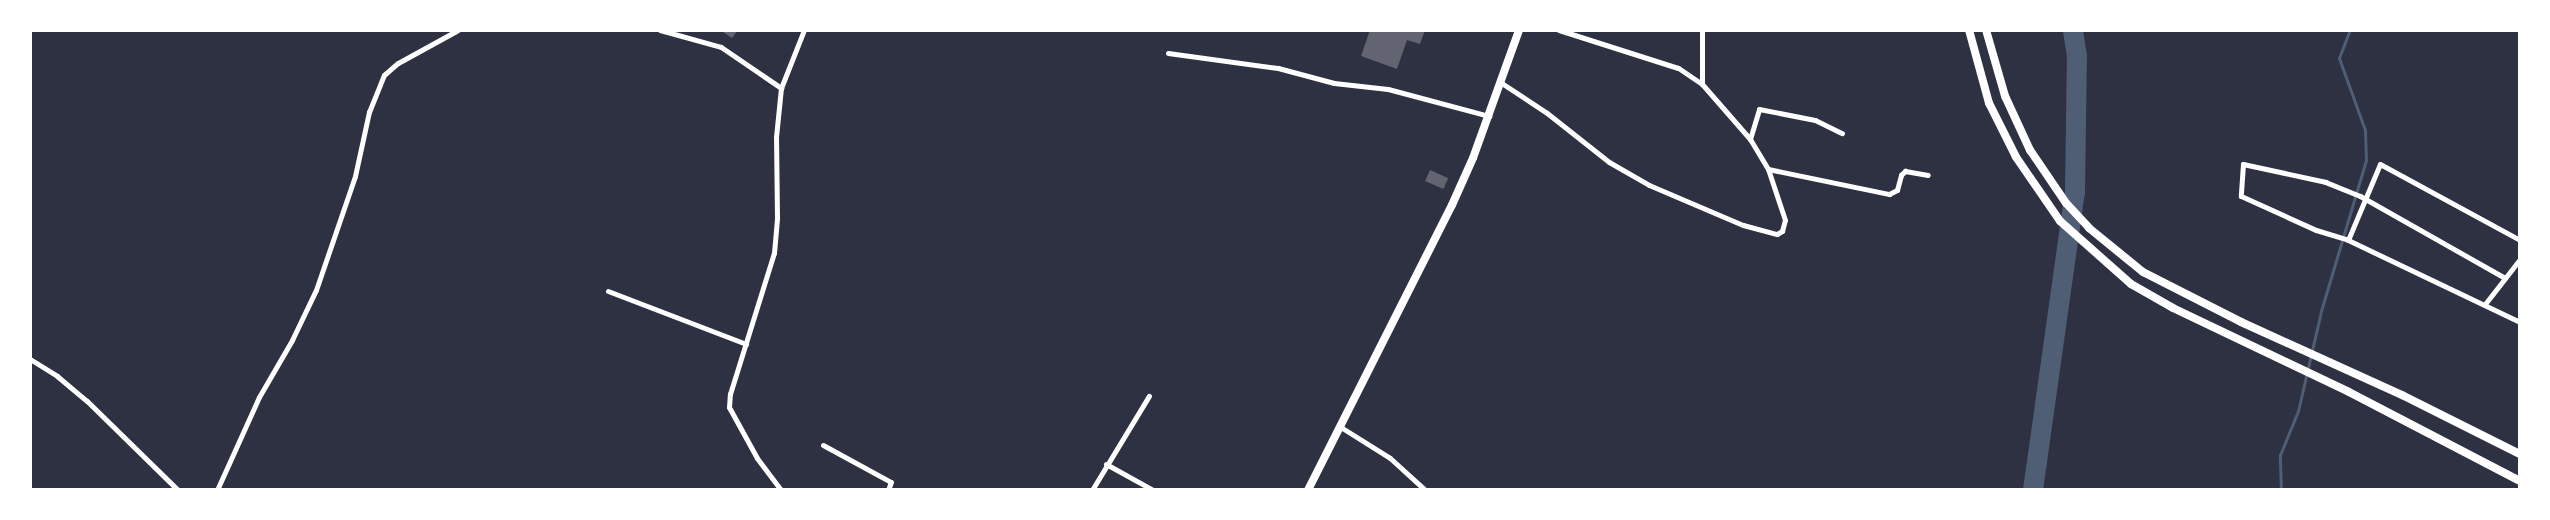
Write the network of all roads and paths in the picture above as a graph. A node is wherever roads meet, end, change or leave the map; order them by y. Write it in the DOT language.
graph roads {
  1 [pos="458,30"];
  2 [pos="660,30"];
  3 [pos="804,30"];
  4 [pos="1519,30"];
  5 [pos="1559,30"];
  6 [pos="1702,30"];
  7 [pos="1968,30"];
  8 [pos="1986,30"];
  9 [pos="1168,53"];
  10 [pos="1500,82"];
  11 [pos="1702,84"];
  12 [pos="781,88"];
  13 [pos="1489,116"];
  14 [pos="1842,133"];
  15 [pos="1750,139"];
  16 [pos="1768,169"];
  17 [pos="1928,175"];
  18 [pos="2362,197"];
  19 [pos="2347,240"];
  20 [pos="2520,240"];
  21 [pos="2520,259"];
  22 [pos="2505,278"];
  23 [pos="608,291"];
  24 [pos="2485,304"];
  25 [pos="2520,322"];
  26 [pos="746,344"];
  27 [pos="30,359"];
  28 [pos="1149,396"];
  29 [pos="1339,426"];
  30 [pos="823,445"];
  31 [pos="2520,454"];
  32 [pos="1106,464"];
  33 [pos="2520,481"];
  34 [pos="890,489"];
  35 [pos="178,490"];
  36 [pos="217,490"];
  37 [pos="781,490"];
  38 [pos="1092,490"];
  39 [pos="1153,490"];
  40 [pos="1308,490"];
  41 [pos="1425,490"];
  1 -- 36 [label="street"];
  2 -- 12 [label="street"];
  3 -- 12 [label="street"];
  4 -- 10 [label="highway"];
  5 -- 11 [label="street"];
  6 -- 11 [label="street"];
  7 -- 33 [label="main road"];
  8 -- 31 [label="main road"];
  9 -- 13 [label="street"];
  10 -- 13 [label="highway"];
  10 -- 16 [label="street"];
  11 -- 15 [label="street"];
  12 -- 26 [label="street"];
  13 -- 29 [label="highway"];
  14 -- 15 [label="street"];
  15 -- 16 [label="street"];
  16 -- 17 [label="street"];
  18 -- 19 [label="street"];
  18 -- 19 [label="street"];
  18 -- 20 [label="street"];
  18 -- 22 [label="street"];
  19 -- 24 [label="street"];
  21 -- 22 [label="street"];
  22 -- 24 [label="street"];
  23 -- 26 [label="street"];
  24 -- 25 [label="street"];
  26 -- 37 [label="street"];
  27 -- 35 [label="street"];
  28 -- 32 [label="street"];
  29 -- 40 [label="highway"];
  29 -- 41 [label="street"];
  30 -- 34 [label="street"];
  32 -- 38 [label="street"];
  32 -- 39 [label="street"];
}
